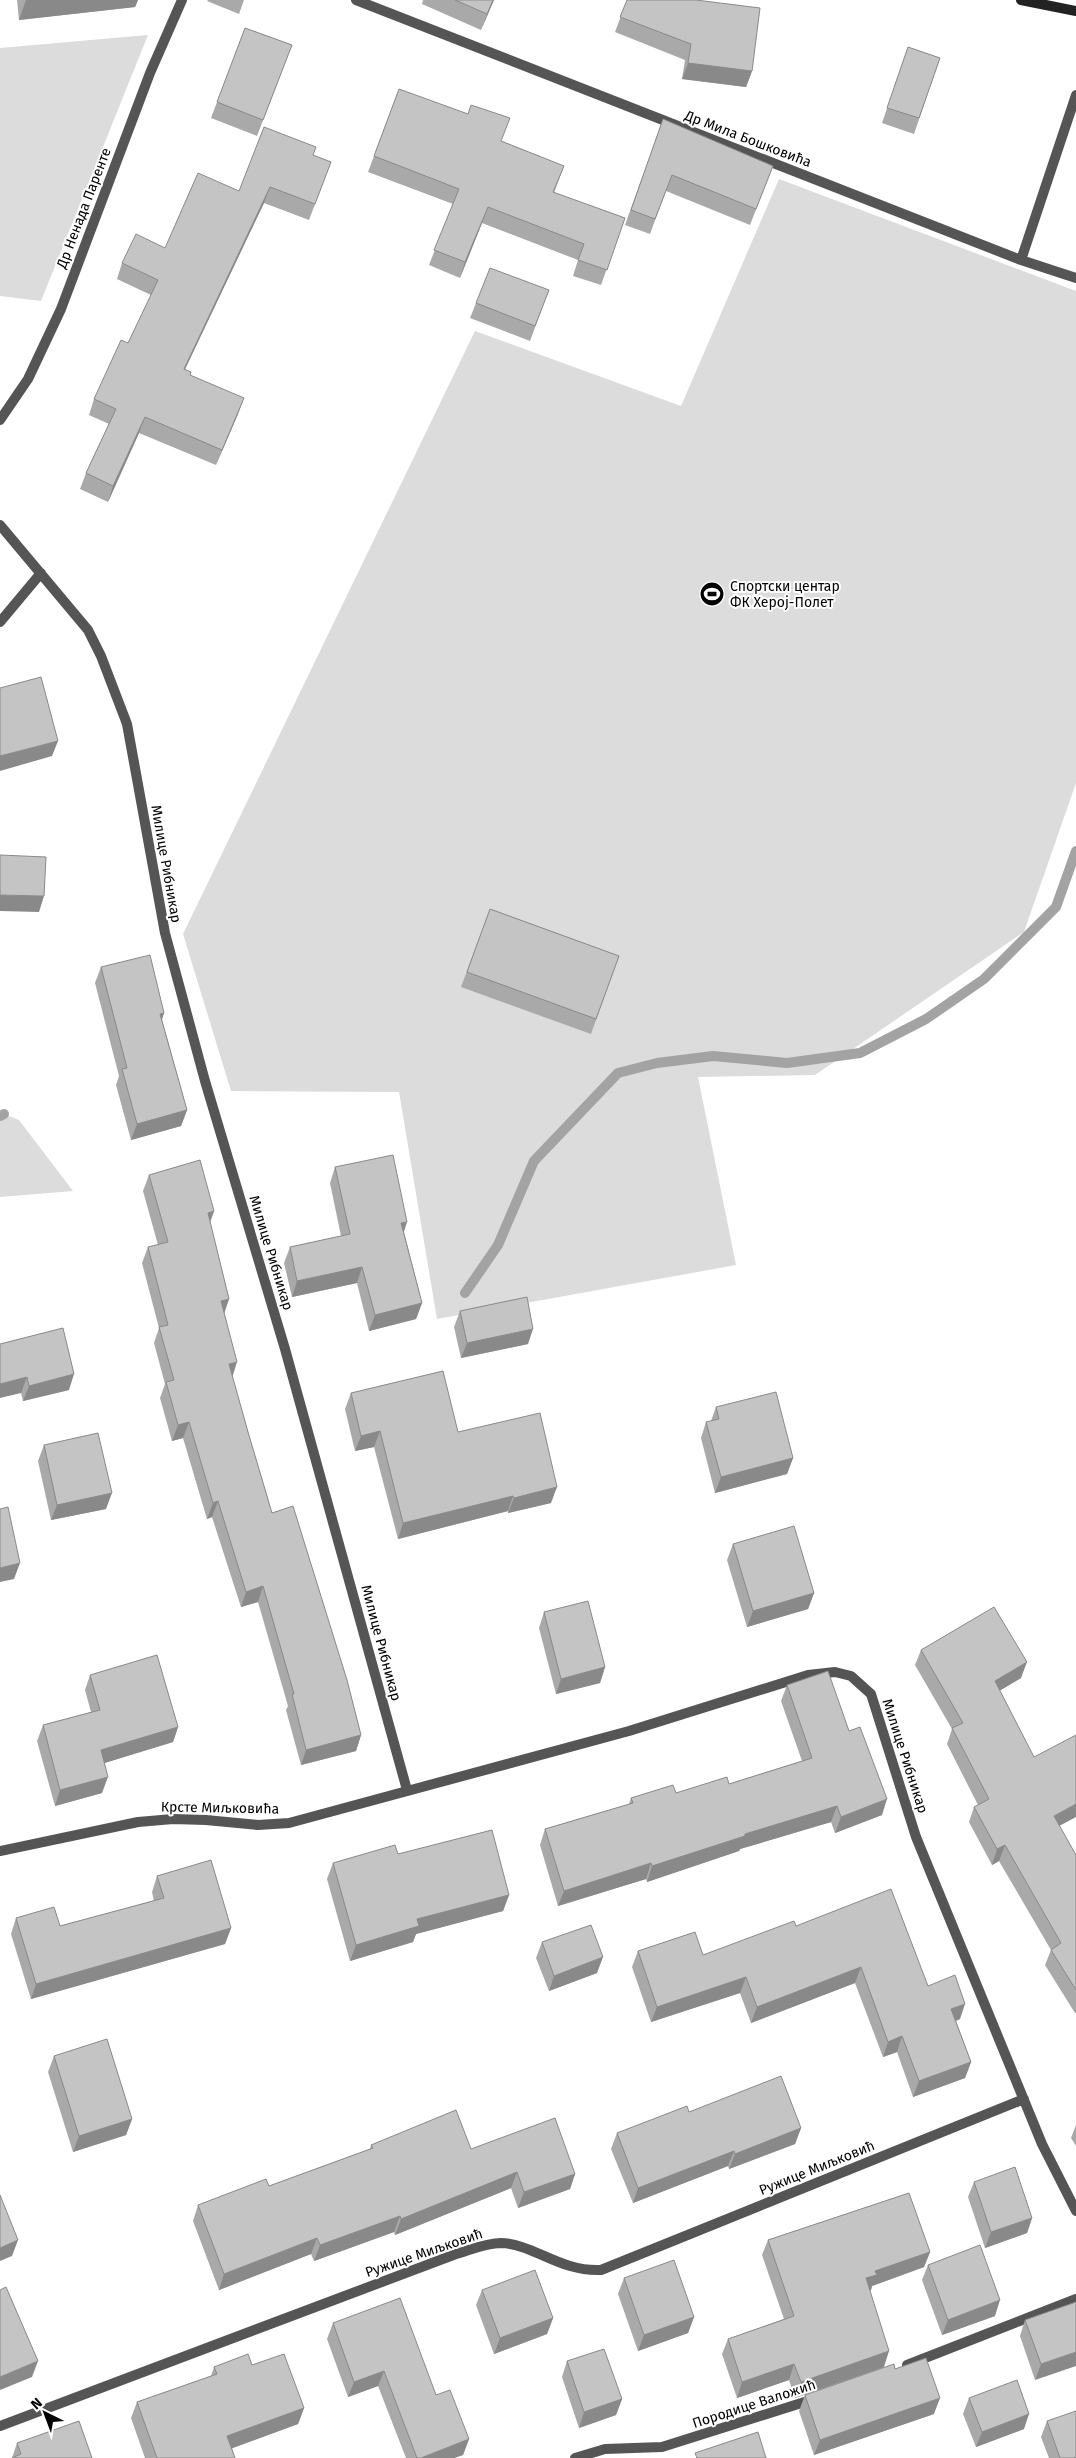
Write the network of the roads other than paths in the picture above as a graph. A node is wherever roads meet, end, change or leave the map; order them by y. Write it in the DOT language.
graph roads {
  1 [pos="182,0"];
  2 [pos="356,0"];
  3 [pos="1021,0"];
  4 [pos="1076,11"];
  5 [pos="1076,94"];
  6 [pos="1021,260"];
  7 [pos="1076,278"];
  8 [pos="0,400"];
  9 [pos="7,410"];
  10 [pos="0,420"];
  11 [pos="0,525"];
  12 [pos="41,573"];
  13 [pos="0,622"];
  14 [pos="407,1790"];
  15 [pos="0,1851"];
  16 [pos="1024,2099"];
  17 [pos="1076,2211"];
  18 [pos="1076,2299"];
  19 [pos="894,2370"];
  20 [pos="821,2397"];
  21 [pos="0,2426"];
  22 [pos="575,2458"];
  1 -- 9 [label="street, Др Ненада Паренте"];
  2 -- 6 [label="street, Др Мила Бошковића"];
  3 -- 4 [label="main road"];
  5 -- 6 [label="street"];
  6 -- 7 [label="street, Др Мила Бошковића"];
  8 -- 9 [label="street"];
  9 -- 10 [label="street, Др Ненада Паренте"];
  11 -- 12 [label="street, Милице Рибникар"];
  12 -- 13 [label="street"];
  12 -- 14 [label="street, Милице Рибникар"];
  14 -- 15 [label="street, Крсте Миљковића"];
  14 -- 16 [label="street, Милице Рибникар"];
  16 -- 17 [label="street, Милице Рибникар"];
  16 -- 21 [label="street, Ружице Миљковић"];
  18 -- 19 [label="street"];
  20 -- 22 [label="street, Породице Валожић"];
}
